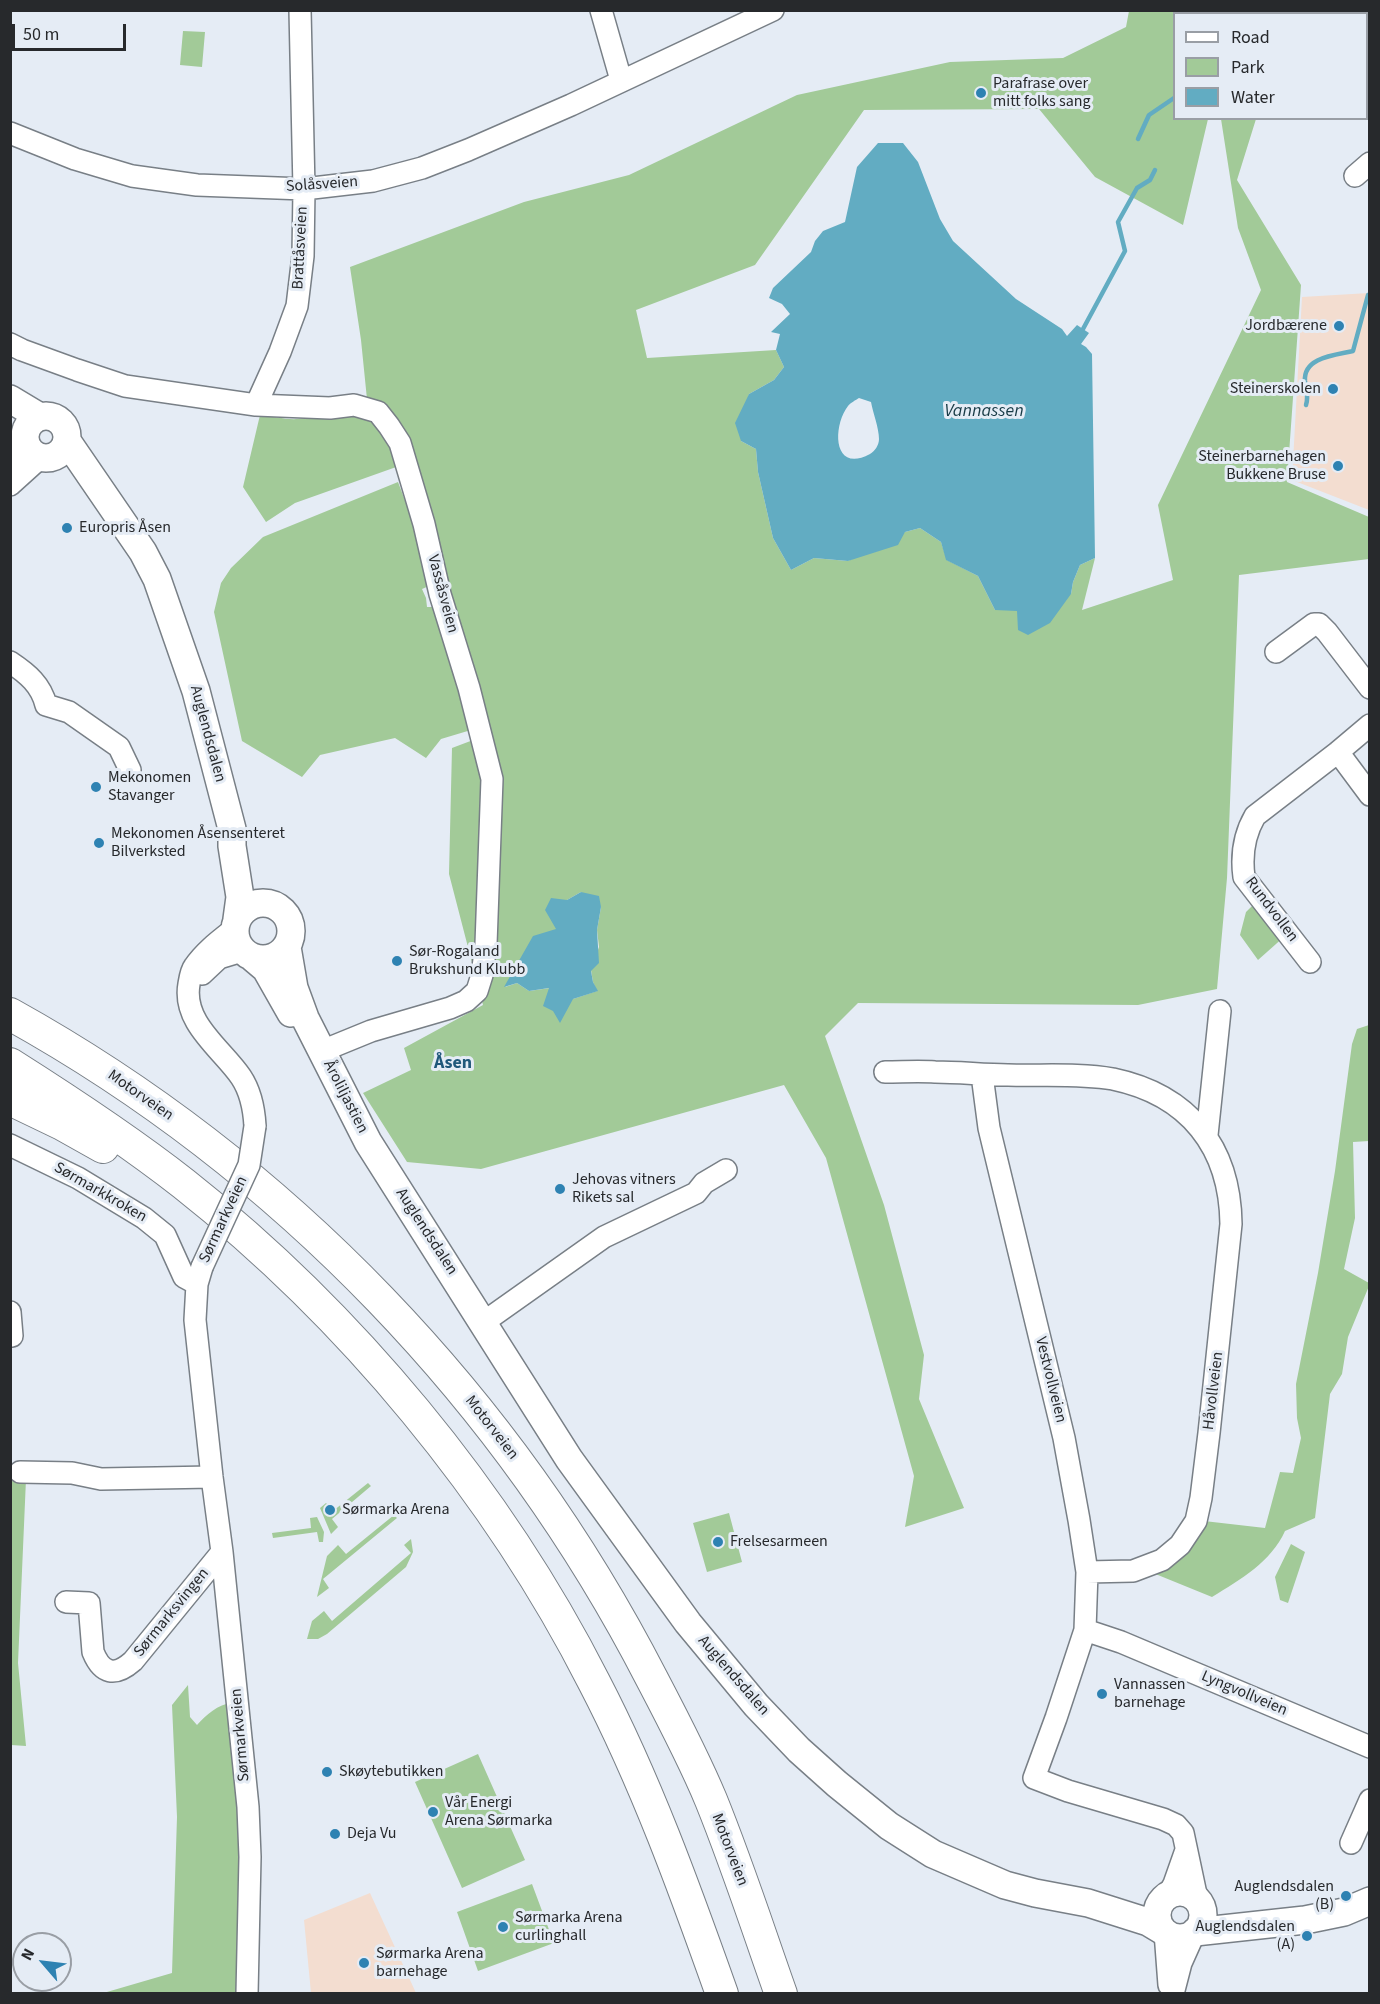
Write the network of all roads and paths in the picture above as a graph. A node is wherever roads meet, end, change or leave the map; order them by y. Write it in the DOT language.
graph roads {
  1 [pos="300,10"];
  2 [pos="601,10"];
  3 [pos="773,10"];
  4 [pos="621,80"];
  5 [pos="10,133"];
  6 [pos="304,189"];
  7 [pos="10,344"];
  8 [pos="10,399"];
  9 [pos="256,405"];
  10 [pos="38,437"];
  11 [pos="10,465"];
  12 [pos="10,485"];
  13 [pos="1276,652"];
  14 [pos="10,662"];
  15 [pos="1370,688"];
  16 [pos="1370,725"];
  17 [pos="1338,752"];
  18 [pos="130,770"];
  19 [pos="1370,795"];
  20 [pos="236,839"];
  21 [pos="273,904"];
  22 [pos="242,939"];
  23 [pos="287,947"];
  24 [pos="1310,962"];
  25 [pos="10,991"];
  26 [pos="1220,1011"];
  27 [pos="10,1014"];
  28 [pos="322,1051"];
  29 [pos="10,1064"];
  30 [pos="100,1068"];
  31 [pos="885,1072"];
  32 [pos="982,1075"];
  33 [pos="10,1099"];
  34 [pos="1207,1135"];
  35 [pos="368,1142"];
  36 [pos="10,1144"];
  37 [pos="726,1170"];
  38 [pos="277,1266"];
  39 [pos="199,1275"];
  40 [pos="10,1312"];
  41 [pos="484,1322"];
  42 [pos="12,1336"];
  43 [pos="20,1472"];
  44 [pos="212,1477"];
  45 [pos="222,1552"];
  46 [pos="1086,1572"];
  47 [pos="66,1602"];
  48 [pos="1085,1630"];
  49 [pos="1370,1747"];
  50 [pos="1370,1800"];
  51 [pos="1351,1844"];
  52 [pos="1187,1847"];
  53 [pos="1168,1895"];
  54 [pos="1198,1900"];
  55 [pos="1370,1902"];
  56 [pos="1089,1903"];
  57 [pos="1277,1924"];
  58 [pos="1164,1931"];
  59 [pos="1194,1933"];
  60 [pos="247,1994"];
  61 [pos="722,1994"];
  62 [pos="781,1994"];
  63 [pos="1171,1994"];
  1 -- 6 [label="street, Brattåsveien"];
  2 -- 4 [label="street"];
  3 -- 4 [label="street, Solåsveien"];
  4 -- 6 [label="street, Solåsveien"];
  5 -- 6 [label="street, Solåsveien"];
  6 -- 9 [label="street, Brattåsveien"];
  7 -- 9 [label="street, Vassåsveien"];
  8 -- 10 [label="main road"];
  9 -- 28 [label="street, Vassåsveien"];
  10 -- 11 [label="street"];
  10 -- 12 [label="street"];
  10 -- 20 [label="main road, Auglendsdalen"];
  13 -- 15 [label="street"];
  14 -- 18 [label="street"];
  16 -- 17 [label="street, Rundvollen"];
  17 -- 19 [label="street"];
  17 -- 24 [label="street, Rundvollen"];
  20 -- 21 [label="main road"];
  20 -- 22 [label="main road"];
  21 -- 22 [label="main road"];
  21 -- 23 [label="main road"];
  22 -- 23 [label="main road"];
  22 -- 35 [label="main road, Åroliljastien"];
  22 -- 39 [label="street, Sørmarkveien, bridge"];
  23 -- 28 [label="main road, Åroliljastien"];
  25 -- 30 [label="highway"];
  26 -- 34 [label="street"];
  27 -- 30 [label="highway, Motorveien"];
  28 -- 35 [label="main road, Åroliljastien"];
  29 -- 38 [label="highway"];
  30 -- 62 [label="highway, Motorveien"];
  31 -- 32 [label="street"];
  32 -- 34 [label="street, Håvollveien"];
  32 -- 46 [label="street, Vestvollveien"];
  33 -- 38 [label="highway"];
  34 -- 46 [label="street, Håvollveien"];
  35 -- 41 [label="main road, Auglendsdalen"];
  36 -- 39 [label="street, Sørmarkkroken"];
  37 -- 41 [label="street"];
  38 -- 61 [label="highway"];
  39 -- 44 [label="street, Sørmarkveien"];
  40 -- 42 [label="street"];
  41 -- 56 [label="main road, Auglendsdalen"];
  43 -- 44 [label="street"];
  44 -- 45 [label="street, Sørmarkveien"];
  45 -- 47 [label="street, Sørmarksvingen"];
  45 -- 60 [label="street, Sørmarkveien"];
  46 -- 48 [label="street, Vestvollveien"];
  48 -- 49 [label="street, Lyngvollveien"];
  48 -- 52 [label="street, Vestvollveien"];
  50 -- 51 [label="street"];
  52 -- 53 [label="street"];
  52 -- 54 [label="street"];
  53 -- 54 [label="main road"];
  53 -- 56 [label="main road, Auglendsdalen"];
  53 -- 58 [label="main road"];
  54 -- 57 [label="main road"];
  54 -- 59 [label="main road"];
  55 -- 57 [label="main road"];
  56 -- 58 [label="main road, Auglendsdalen"];
  57 -- 59 [label="main road"];
  58 -- 59 [label="main road"];
  58 -- 63 [label="street"];
  59 -- 63 [label="street"];
}
